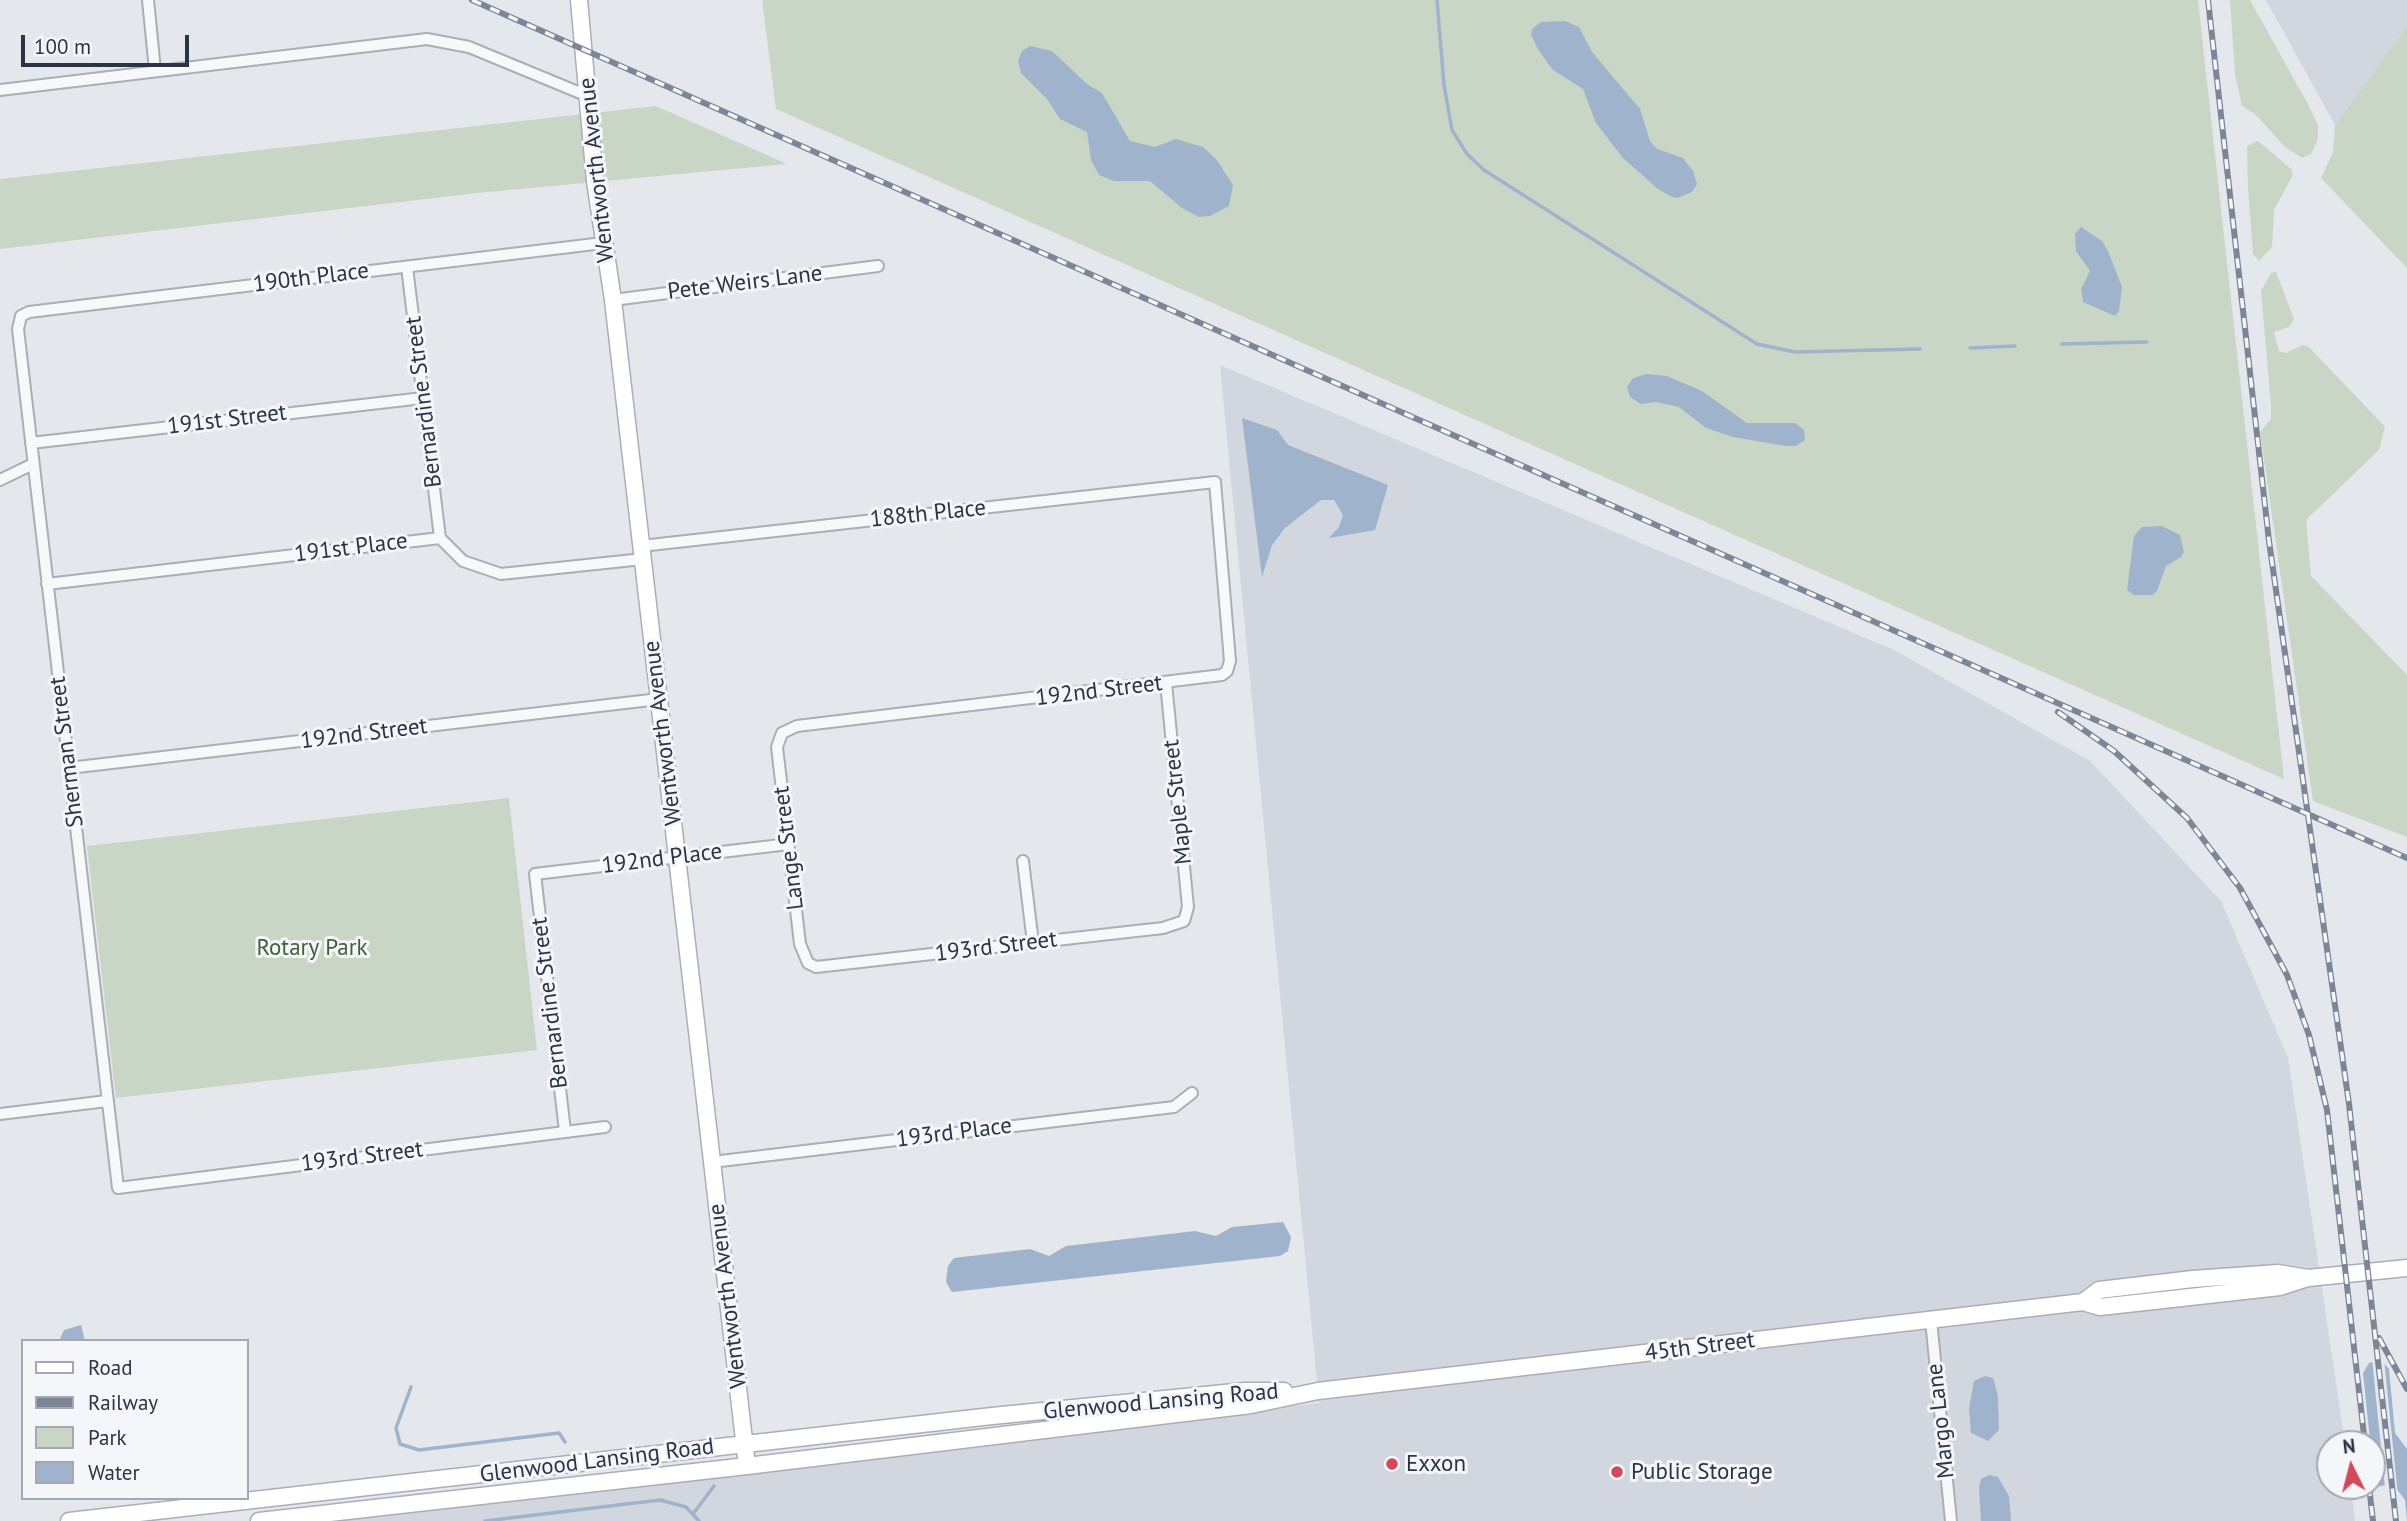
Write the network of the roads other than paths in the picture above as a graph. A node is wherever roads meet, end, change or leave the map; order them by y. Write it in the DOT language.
graph roads {
  1 [pos="148,0"];
  2 [pos="579,0"];
  3 [pos="155,70"];
  4 [pos="0,90"];
  5 [pos="590,97"];
  6 [pos="603,243"];
  7 [pos="407,267"];
  8 [pos="878,267"];
  9 [pos="613,300"];
  10 [pos="21,316"];
  11 [pos="424,398"];
  12 [pos="31,443"];
  13 [pos="33,464"];
  14 [pos="0,480"];
  15 [pos="1215,482"];
  16 [pos="440,538"];
  17 [pos="642,552"];
  18 [pos="47,584"];
  19 [pos="1166,683"];
  20 [pos="659,699"];
  21 [pos="782,733"];
  22 [pos="69,768"];
  23 [pos="789,844"];
  24 [pos="677,858"];
  25 [pos="1023,861"];
  26 [pos="535,874"];
  27 [pos="1184,921"];
  28 [pos="1033,943"];
  29 [pos="808,963"];
  30 [pos="1192,1093"];
  31 [pos="107,1101"];
  32 [pos="0,1114"];
  33 [pos="605,1127"];
  34 [pos="565,1131"];
  35 [pos="712,1162"];
  36 [pos="118,1188"];
  37 [pos="2407,1268"];
  38 [pos="1931,1320"];
  39 [pos="1318,1391"];
  40 [pos="744,1443"];
  41 [pos="747,1466"];
  42 [pos="69,1521"];
  43 [pos="259,1521"];
  44 [pos="1951,1521"];
  1 -- 3 [label="street"];
  2 -- 5 [label="main road, Wentworth Avenue"];
  3 -- 4 [label="street"];
  3 -- 5 [label="street"];
  5 -- 6 [label="main road, Wentworth Avenue"];
  6 -- 7 [label="street, 190th Place"];
  6 -- 9 [label="main road, Wentworth Avenue"];
  7 -- 10 [label="street, 190th Place"];
  7 -- 11 [label="street, Bernardine Street"];
  8 -- 9 [label="street, Pete Weirs Lane"];
  9 -- 17 [label="main road, Wentworth Avenue"];
  10 -- 12 [label="street, Sherman Street"];
  11 -- 12 [label="street, 191st Street"];
  11 -- 16 [label="street, Bernardine Street"];
  12 -- 13 [label="street, Sherman Street"];
  13 -- 14 [label="street"];
  13 -- 18 [label="street, Sherman Street"];
  15 -- 17 [label="street, 188th Place"];
  15 -- 19 [label="street, 192nd Street"];
  16 -- 17 [label="street, 191st Place"];
  16 -- 18 [label="street, 191st Place"];
  17 -- 20 [label="main road, Wentworth Avenue"];
  18 -- 22 [label="street, Sherman Street"];
  19 -- 21 [label="street, 192nd Street"];
  19 -- 27 [label="street, Maple Street"];
  20 -- 22 [label="street, 192nd Street"];
  20 -- 24 [label="main road, Wentworth Avenue"];
  21 -- 23 [label="street, Lange Street"];
  22 -- 31 [label="street, Sherman Street"];
  23 -- 24 [label="street, 192nd Place"];
  23 -- 29 [label="street, Lange Street"];
  24 -- 26 [label="street, 192nd Place"];
  24 -- 35 [label="main road, Wentworth Avenue"];
  25 -- 28 [label="street"];
  26 -- 34 [label="street, Bernardine Street"];
  27 -- 28 [label="street, 193rd Street"];
  28 -- 29 [label="street, 193rd Street"];
  30 -- 35 [label="street, 193rd Place"];
  31 -- 32 [label="street"];
  31 -- 36 [label="street, Sherman Street"];
  33 -- 34 [label="street, 193rd Street"];
  34 -- 36 [label="street, 193rd Street"];
  35 -- 40 [label="main road, Wentworth Avenue"];
  37 -- 38 [label="main road, 45th Street"];
  38 -- 39 [label="main road, 45th Street"];
  38 -- 44 [label="street, Margo Lane"];
  39 -- 40 [label="main road, Glenwood Lansing Road"];
  39 -- 41 [label="main road, Glenwood Lansing Road"];
  40 -- 41 [label="main road, Wentworth Avenue"];
  40 -- 42 [label="main road, Glenwood Lansing Road"];
  41 -- 43 [label="main road, Glenwood Lansing Road"];
}
